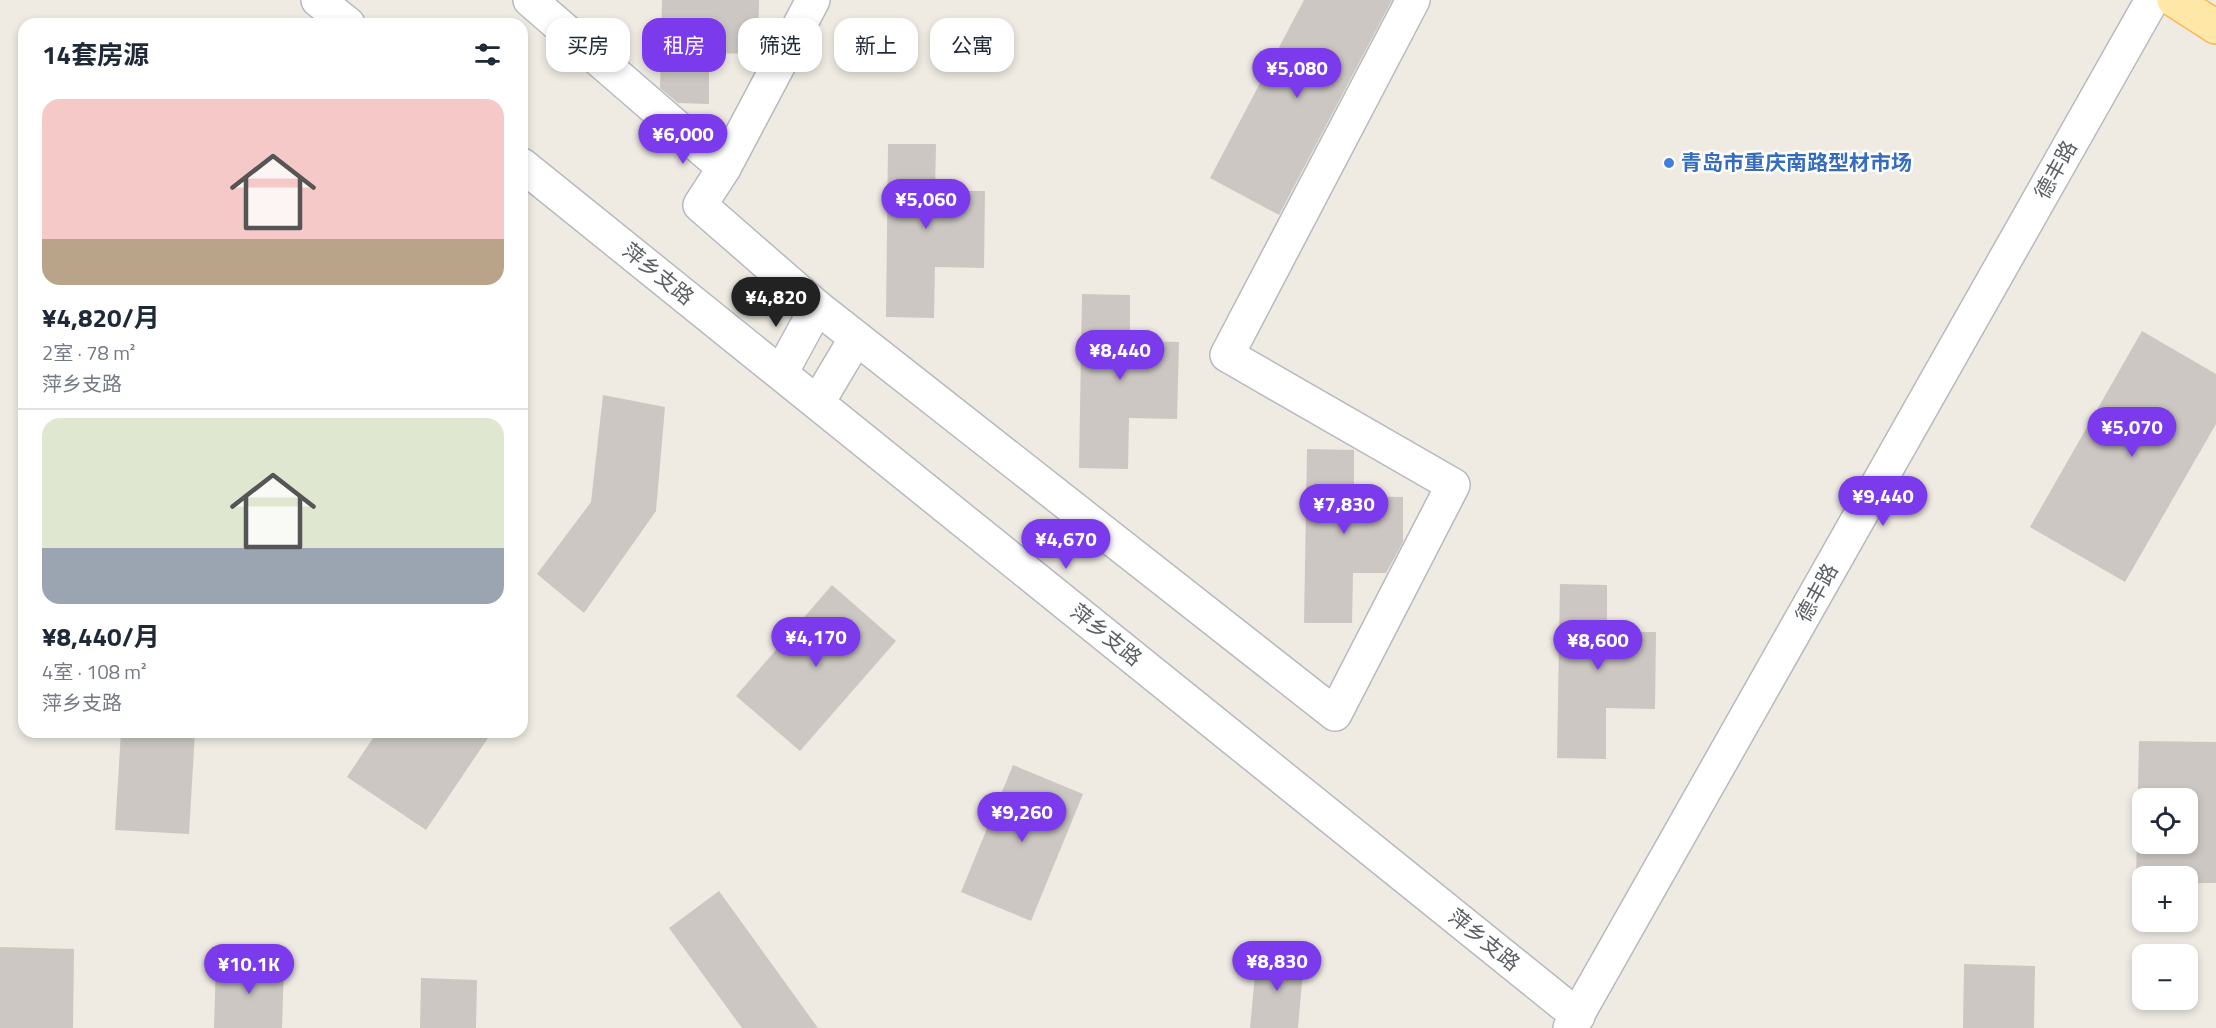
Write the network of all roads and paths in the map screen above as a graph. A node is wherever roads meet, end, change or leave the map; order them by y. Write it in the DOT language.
graph roads {
  1 [pos="318,0"];
  2 [pos="530,0"];
  3 [pos="813,0"];
  4 [pos="1413,0"];
  5 [pos="2152,0"];
  6 [pos="2174,0"];
  7 [pos="340,18"];
  8 [pos="2216,27"];
  9 [pos="724,168"];
  10 [pos="528,170"];
  11 [pos="817,307"];
  12 [pos="856,338"];
  13 [pos="781,374"];
  14 [pos="818,402"];
  15 [pos="1574,1022"];
  1 -- 7 [label="street"];
  2 -- 9 [label="street"];
  3 -- 9 [label="street"];
  4 -- 12 [label="street"];
  5 -- 15 [label="street, 德丰路"];
  6 -- 8 [label="main road"];
  9 -- 11 [label="street"];
  10 -- 13 [label="street, 萍乡支路"];
  11 -- 12 [label="street"];
  11 -- 13 [label="street"];
  12 -- 14 [label="street"];
  13 -- 14 [label="street, 萍乡支路"];
  14 -- 15 [label="street, 萍乡支路"];
}
